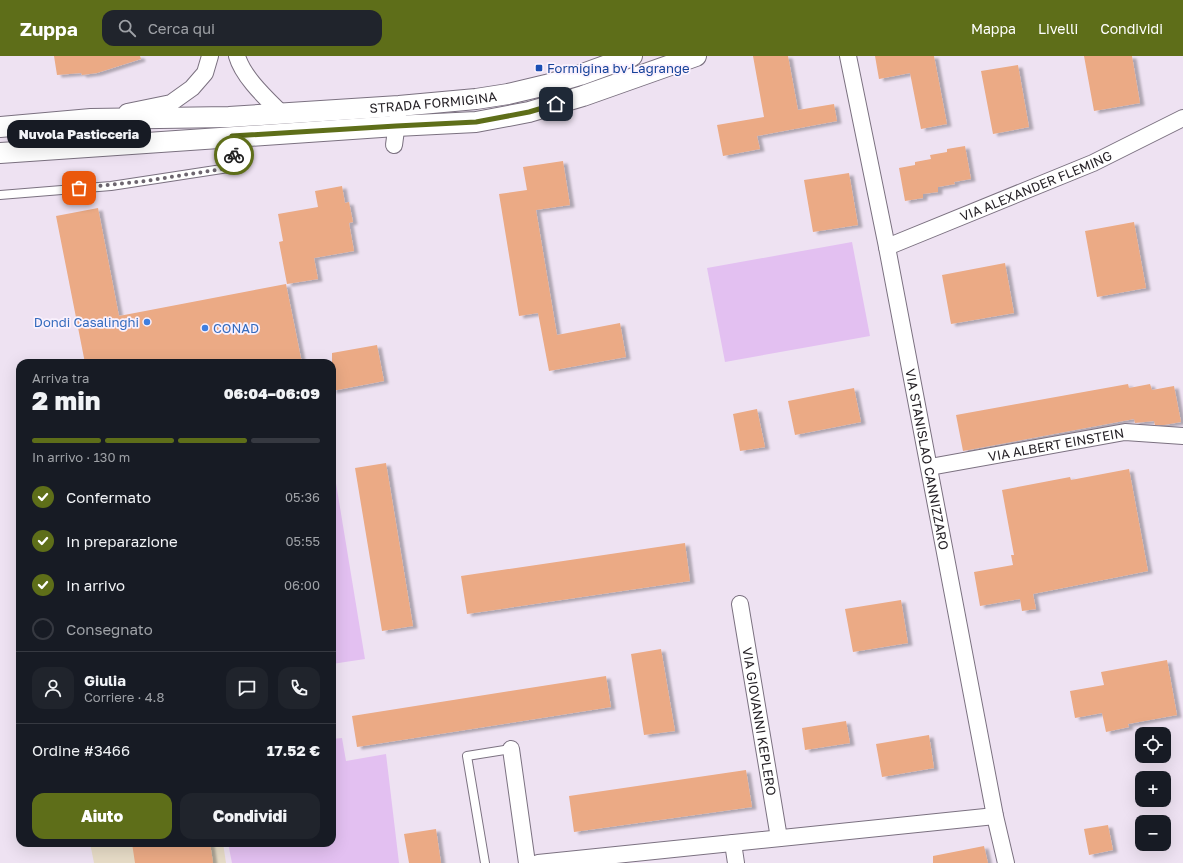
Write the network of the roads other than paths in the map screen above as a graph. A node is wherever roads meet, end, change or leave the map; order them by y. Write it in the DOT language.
graph roads {
  1 [pos="210,56"];
  2 [pos="237,56"];
  3 [pos="632,56"];
  4 [pos="696,56"];
  5 [pos="848,56"];
  6 [pos="398,106"];
  7 [pos="281,113"];
  8 [pos="1183,118"];
  9 [pos="91,119"];
  10 [pos="230,127"];
  11 [pos="0,128"];
  12 [pos="395,135"];
  13 [pos="0,153"];
  14 [pos="0,195"];
  15 [pos="887,247"];
  16 [pos="1183,436"];
  17 [pos="930,468"];
  18 [pos="740,604"];
  19 [pos="511,749"];
  20 [pos="995,816"];
  21 [pos="779,838"];
  22 [pos="733,843"];
  23 [pos="485,863"];
  24 [pos="527,863"];
  25 [pos="538,863"];
  26 [pos="736,863"];
  27 [pos="1006,863"];
  1 -- 9 [label="street"];
  2 -- 7 [label="street"];
  3 -- 6 [label="street, STRADA FORMIGINA"];
  4 -- 12 [label="street, STRADA FORMIGINA"];
  5 -- 15 [label="street, VIA STANISLAO CANNIZZARO"];
  6 -- 7 [label="street, STRADA FORMIGINA"];
  6 -- 12 [label="street"];
  7 -- 10 [label="street, STRADA FORMIGINA"];
  8 -- 15 [label="street, VIA ALEXANDER FLEMING"];
  9 -- 10 [label="street, STRADA FORMIGINA"];
  9 -- 11 [label="street, STRADA FORMIGINA"];
  10 -- 12 [label="street, STRADA FORMIGINA"];
  10 -- 13 [label="street, STRADA FORMIGINA"];
  10 -- 14 [label="lane"];
  15 -- 17 [label="street, VIA STANISLAO CANNIZZARO"];
  16 -- 17 [label="street, VIA ALBERT EINSTEIN"];
  17 -- 20 [label="street, VIA STANISLAO CANNIZZARO"];
  18 -- 21 [label="street, VIA GIOVANNI KEPLERO"];
  19 -- 23 [label="lane"];
  19 -- 24 [label="street"];
  20 -- 21 [label="street"];
  20 -- 27 [label="street, VIA STANISLAO CANNIZZARO"];
  21 -- 22 [label="street"];
  22 -- 25 [label="street"];
  22 -- 26 [label="street"];
}
